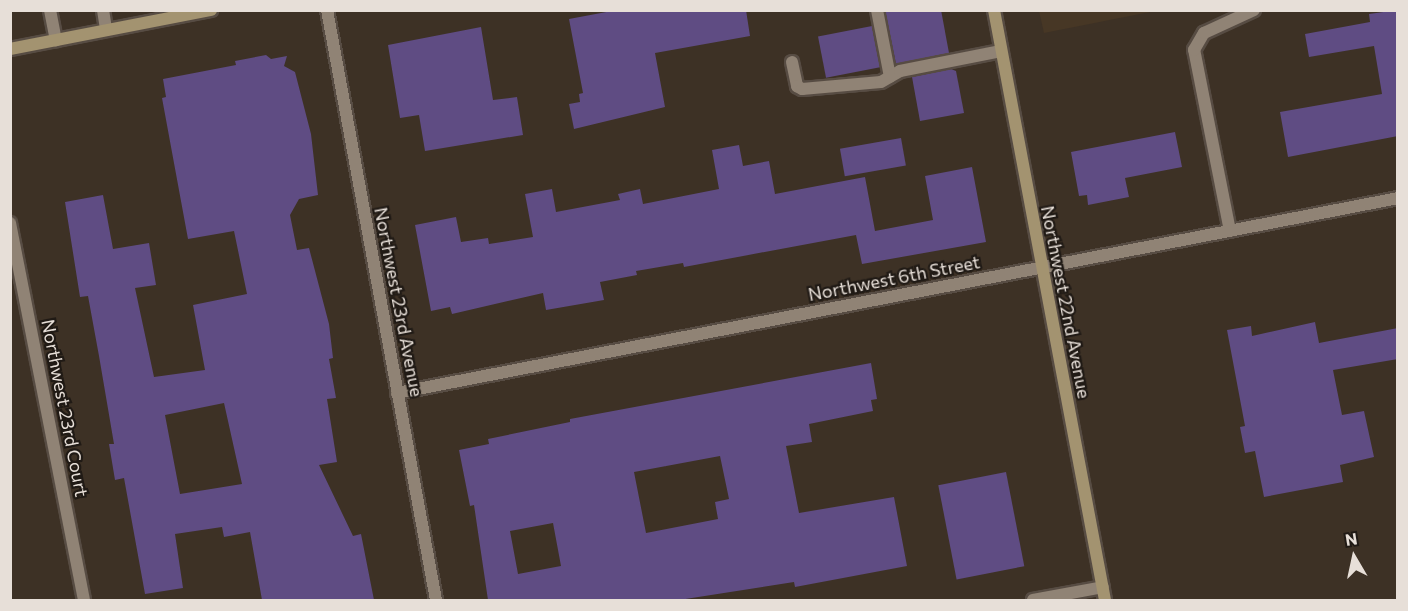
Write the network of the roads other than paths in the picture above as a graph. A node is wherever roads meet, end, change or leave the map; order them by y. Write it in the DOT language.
graph roads {
  1 [pos="50,10"];
  2 [pos="103,10"];
  3 [pos="211,10"];
  4 [pos="327,10"];
  5 [pos="877,10"];
  6 [pos="994,10"];
  7 [pos="1254,10"];
  8 [pos="106,30"];
  9 [pos="56,40"];
  10 [pos="10,49"];
  11 [pos="1001,51"];
  12 [pos="792,62"];
  13 [pos="890,77"];
  14 [pos="1398,198"];
  15 [pos="10,223"];
  16 [pos="1230,231"];
  17 [pos="1041,268"];
  18 [pos="397,393"];
  19 [pos="1103,587"];
  20 [pos="84,600"];
  21 [pos="436,600"];
  22 [pos="1033,600"];
  23 [pos="1105,600"];
  1 -- 9 [label="street"];
  2 -- 8 [label="street"];
  3 -- 8 [label="main road"];
  4 -- 18 [label="street, Northwest 23rd Avenue"];
  5 -- 13 [label="street"];
  6 -- 11 [label="main road, Northwest 22nd Avenue"];
  7 -- 16 [label="street"];
  8 -- 9 [label="main road"];
  9 -- 10 [label="main road"];
  11 -- 13 [label="street"];
  11 -- 17 [label="main road, Northwest 22nd Avenue"];
  12 -- 13 [label="street"];
  14 -- 16 [label="street, Northwest 6th Street"];
  15 -- 20 [label="street, Northwest 23rd Court"];
  16 -- 17 [label="street, Northwest 6th Street"];
  17 -- 18 [label="street, Northwest 6th Street"];
  17 -- 19 [label="main road, Northwest 22nd Avenue"];
  18 -- 21 [label="street, Northwest 23rd Avenue"];
  19 -- 22 [label="street"];
  19 -- 23 [label="main road, Northwest 22nd Avenue"];
}
